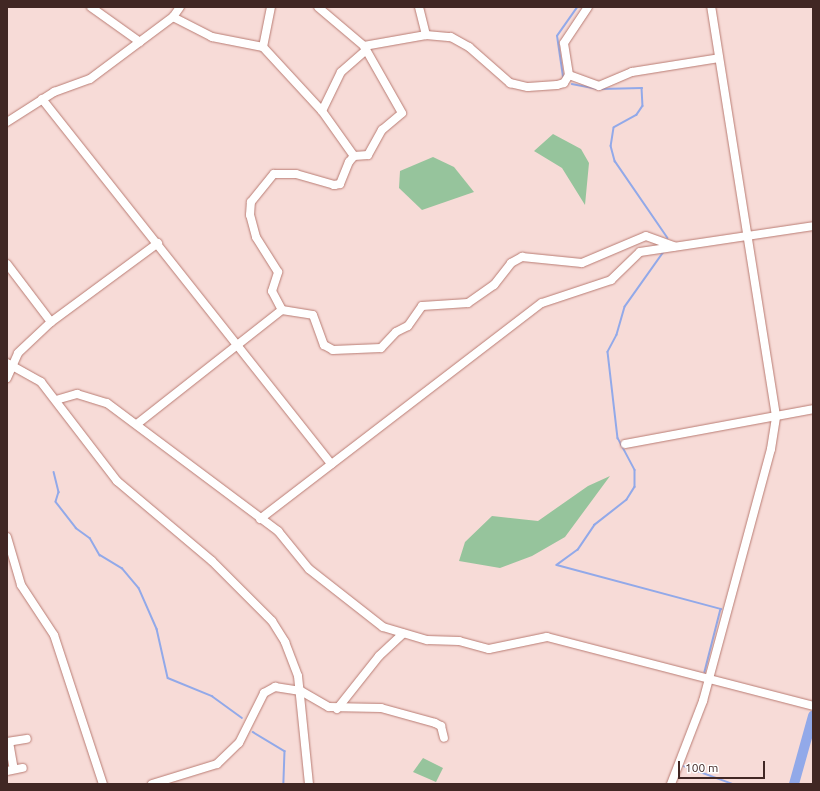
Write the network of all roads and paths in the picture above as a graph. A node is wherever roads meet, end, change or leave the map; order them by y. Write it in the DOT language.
graph roads {
  1 [pos="90,7"];
  2 [pos="180,7"];
  3 [pos="271,7"];
  4 [pos="318,7"];
  5 [pos="419,7"];
  6 [pos="588,7"];
  7 [pos="710,7"];
  8 [pos="173,17"];
  9 [pos="426,35"];
  10 [pos="140,42"];
  11 [pos="263,47"];
  12 [pos="365,48"];
  13 [pos="719,58"];
  14 [pos="570,75"];
  15 [pos="42,99"];
  16 [pos="322,111"];
  17 [pos="7,122"];
  18 [pos="354,156"];
  19 [pos="813,226"];
  20 [pos="748,237"];
  21 [pos="158,243"];
  22 [pos="674,246"];
  23 [pos="7,264"];
  24 [pos="282,310"];
  25 [pos="51,322"];
  26 [pos="239,344"];
  27 [pos="10,364"];
  28 [pos="7,378"];
  29 [pos="56,400"];
  30 [pos="813,409"];
  31 [pos="776,416"];
  32 [pos="137,424"];
  33 [pos="625,444"];
  34 [pos="331,464"];
  35 [pos="260,519"];
  36 [pos="7,537"];
  37 [pos="403,634"];
  38 [pos="709,678"];
  39 [pos="301,691"];
  40 [pos="813,706"];
  41 [pos="337,709"];
  42 [pos="444,738"];
  43 [pos="27,739"];
  44 [pos="8,742"];
  45 [pos="23,768"];
  46 [pos="10,770"];
  47 [pos="181,780"];
  48 [pos="103,784"];
  49 [pos="152,784"];
  50 [pos="310,784"];
  51 [pos="671,784"];
  1 -- 10 [label="street"];
  2 -- 8 [label="street"];
  3 -- 11 [label="street"];
  4 -- 12 [label="street"];
  5 -- 9 [label="street"];
  6 -- 14 [label="street"];
  7 -- 13 [label="street"];
  8 -- 10 [label="street"];
  8 -- 11 [label="street"];
  9 -- 12 [label="street"];
  9 -- 14 [label="street"];
  10 -- 15 [label="street"];
  11 -- 16 [label="street"];
  12 -- 16 [label="street"];
  12 -- 18 [label="street"];
  13 -- 14 [label="street"];
  13 -- 20 [label="street"];
  15 -- 17 [label="street"];
  15 -- 21 [label="street"];
  16 -- 18 [label="street"];
  18 -- 24 [label="street"];
  19 -- 20 [label="street"];
  20 -- 22 [label="street"];
  20 -- 31 [label="street"];
  21 -- 25 [label="street"];
  21 -- 26 [label="street"];
  22 -- 24 [label="street"];
  22 -- 34 [label="street"];
  23 -- 25 [label="street"];
  24 -- 26 [label="street"];
  25 -- 27 [label="street"];
  26 -- 32 [label="street"];
  26 -- 34 [label="street"];
  27 -- 28 [label="street"];
  27 -- 29 [label="street"];
  29 -- 32 [label="street"];
  29 -- 39 [label="street"];
  30 -- 31 [label="street"];
  31 -- 33 [label="street"];
  31 -- 38 [label="street"];
  32 -- 35 [label="street"];
  34 -- 35 [label="street"];
  35 -- 37 [label="street"];
  36 -- 48 [label="street"];
  37 -- 38 [label="street"];
  37 -- 41 [label="street"];
  38 -- 40 [label="street"];
  38 -- 51 [label="street"];
  39 -- 41 [label="street"];
  39 -- 47 [label="street"];
  39 -- 50 [label="street"];
  41 -- 42 [label="street"];
  43 -- 44 [label="street"];
  44 -- 46 [label="street"];
  45 -- 46 [label="street"];
  47 -- 49 [label="street"];
}
